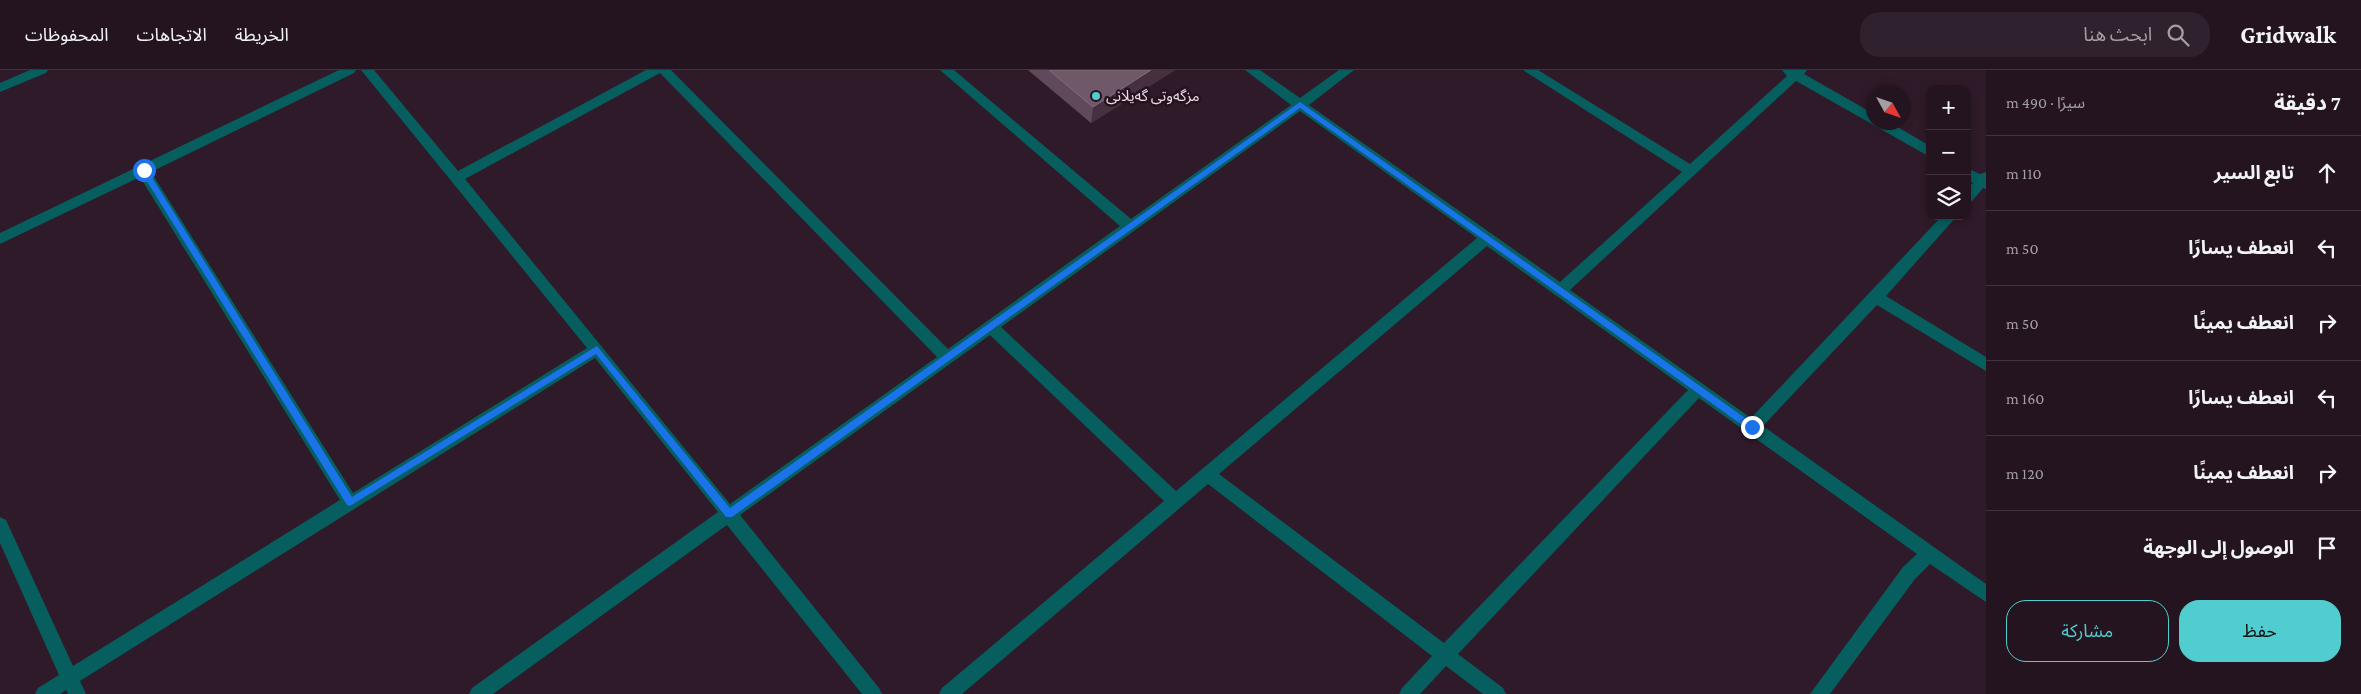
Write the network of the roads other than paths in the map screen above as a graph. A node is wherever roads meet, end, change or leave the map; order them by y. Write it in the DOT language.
graph roads {
  1 [pos="42,70"];
  2 [pos="350,70"];
  3 [pos="367,70"];
  4 [pos="656,70"];
  5 [pos="664,70"];
  6 [pos="946,70"];
  7 [pos="1251,70"];
  8 [pos="1348,70"];
  9 [pos="1529,70"];
  10 [pos="1794,72"];
  11 [pos="0,88"];
  12 [pos="1300,104"];
  13 [pos="1866,115"];
  14 [pos="1892,130"];
  15 [pos="1926,150"];
  16 [pos="144,170"];
  17 [pos="1691,171"];
  18 [pos="1971,175"];
  19 [pos="457,177"];
  20 [pos="1985,181"];
  21 [pos="1971,193"];
  22 [pos="1946,220"];
  23 [pos="1130,226"];
  24 [pos="1487,238"];
  25 [pos="0,239"];
  26 [pos="1561,290"];
  27 [pos="1876,297"];
  28 [pos="991,326"];
  29 [pos="597,349"];
  30 [pos="948,357"];
  31 [pos="1986,365"];
  32 [pos="1698,388"];
  33 [pos="1752,427"];
  34 [pos="1208,475"];
  35 [pos="350,502"];
  36 [pos="1176,502"];
  37 [pos="729,514"];
  38 [pos="0,525"];
  39 [pos="1928,554"];
  40 [pos="1986,594"];
  41 [pos="1445,655"];
  42 [pos="70,677"];
  43 [pos="44,694"];
  44 [pos="77,694"];
  45 [pos="478,694"];
  46 [pos="873,694"];
  47 [pos="948,694"];
  48 [pos="1408,694"];
  49 [pos="1496,694"];
  50 [pos="1819,694"];
  1 -- 11 [label="street"];
  2 -- 16 [label="street"];
  3 -- 19 [label="street"];
  4 -- 19 [label="street"];
  5 -- 30 [label="street"];
  6 -- 23 [label="street"];
  7 -- 12 [label="street"];
  8 -- 12 [label="street"];
  9 -- 17 [label="street"];
  10 -- 13 [label="street"];
  10 -- 17 [label="street"];
  12 -- 23 [label="street"];
  12 -- 24 [label="street"];
  14 -- 15 [label="street"];
  16 -- 25 [label="street"];
  16 -- 35 [label="street"];
  17 -- 26 [label="street"];
  18 -- 20 [label="street"];
  19 -- 29 [label="street"];
  20 -- 21 [label="street"];
  22 -- 27 [label="street"];
  23 -- 28 [label="street"];
  24 -- 26 [label="street"];
  24 -- 34 [label="street"];
  26 -- 32 [label="street"];
  27 -- 31 [label="street"];
  27 -- 33 [label="street"];
  28 -- 30 [label="street"];
  28 -- 36 [label="street"];
  29 -- 35 [label="street"];
  29 -- 37 [label="street"];
  30 -- 37 [label="street"];
  32 -- 33 [label="street"];
  32 -- 41 [label="street"];
  33 -- 39 [label="street"];
  34 -- 36 [label="street"];
  34 -- 41 [label="street"];
  35 -- 42 [label="street"];
  36 -- 47 [label="street"];
  37 -- 45 [label="street"];
  37 -- 46 [label="street"];
  38 -- 42 [label="street"];
  39 -- 40 [label="street"];
  39 -- 50 [label="street"];
  41 -- 48 [label="street"];
  41 -- 49 [label="street"];
  42 -- 43 [label="street"];
  42 -- 44 [label="street"];
}
